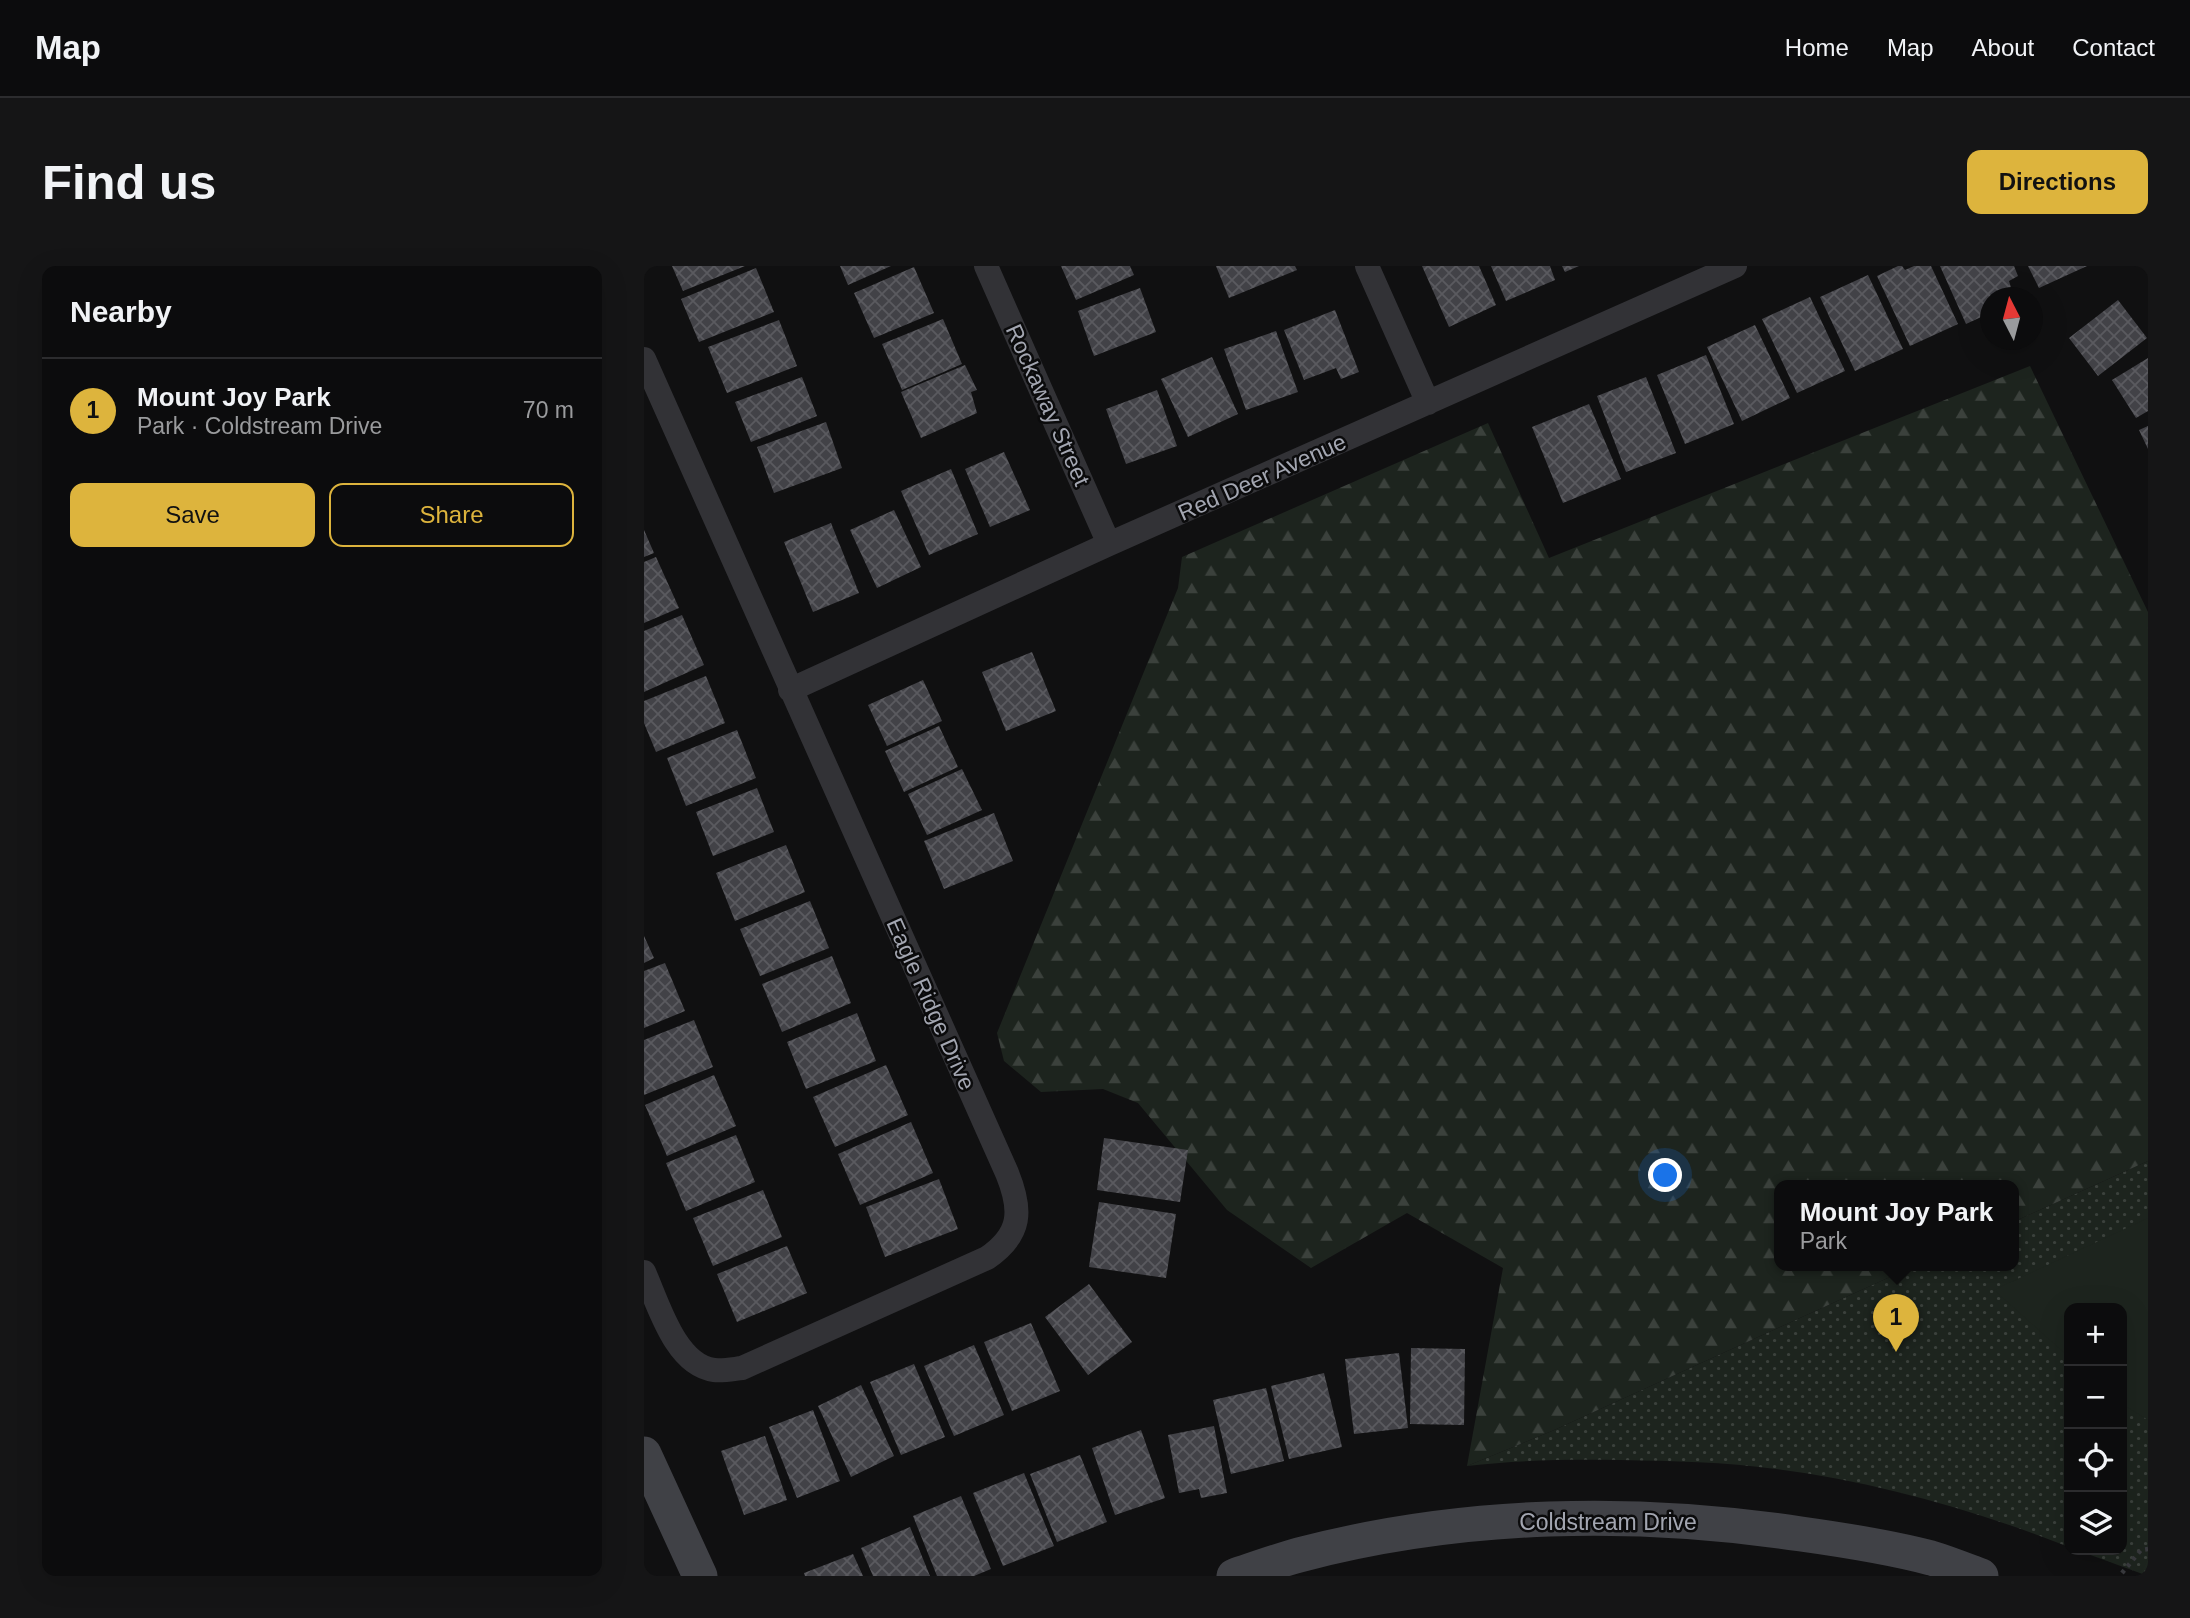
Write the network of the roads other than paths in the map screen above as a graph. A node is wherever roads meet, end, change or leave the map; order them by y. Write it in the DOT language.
graph roads {
  1 [pos="986,266"];
  2 [pos="1367,266"];
  3 [pos="1735,266"];
  4 [pos="644,359"];
  5 [pos="1428,403"];
  6 [pos="1109,544"];
  7 [pos="790,690"];
  8 [pos="644,1272"];
  9 [pos="644,1454"];
  10 [pos="699,1576"];
  11 [pos="1234,1576"];
  12 [pos="1982,1576"];
  1 -- 6 [label="street, Rockaway Street"];
  2 -- 5 [label="street"];
  3 -- 5 [label="street, Red Deer Avenue"];
  4 -- 7 [label="street, Eagle Ridge Drive"];
  5 -- 6 [label="street, Red Deer Avenue"];
  6 -- 7 [label="street, Red Deer Avenue"];
  7 -- 8 [label="street, Eagle Ridge Drive"];
  9 -- 10 [label="street"];
  11 -- 12 [label="street, Coldstream Drive"];
}
